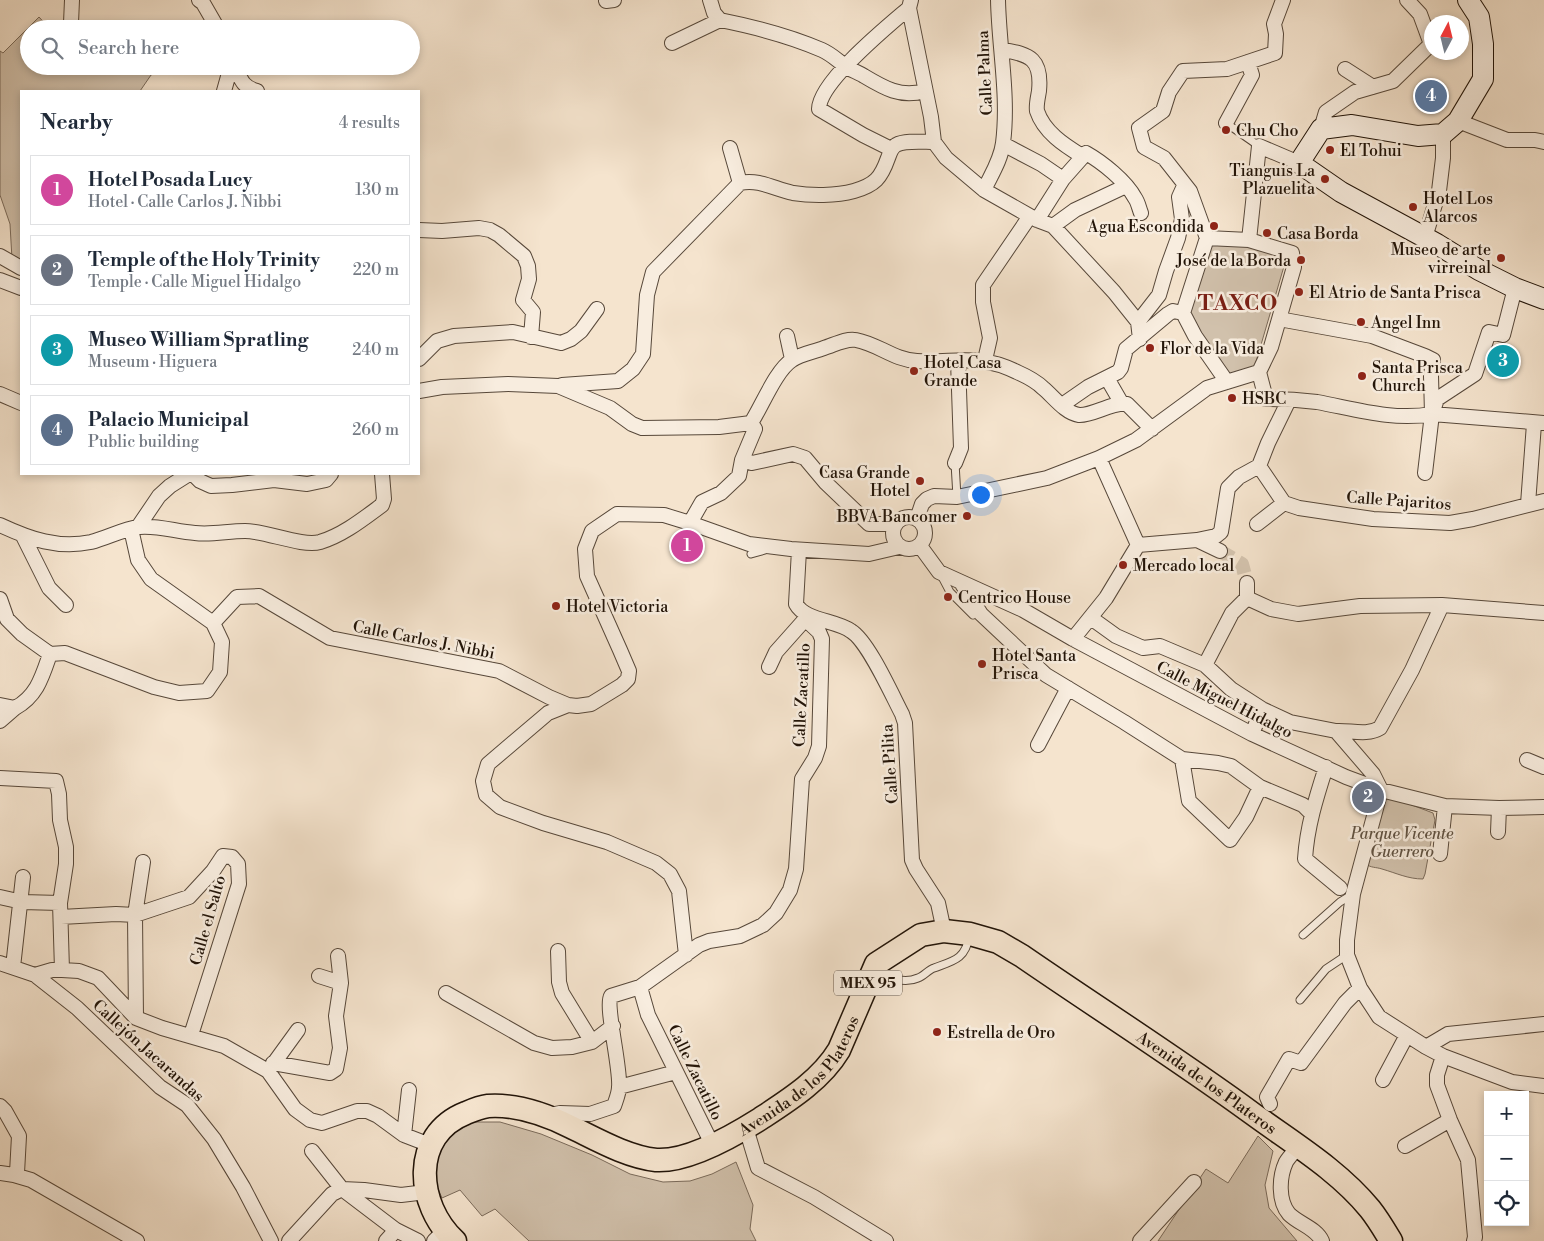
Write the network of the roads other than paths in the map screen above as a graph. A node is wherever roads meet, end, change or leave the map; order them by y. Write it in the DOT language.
graph roads {
  1 [pos="72,0"];
  2 [pos="199,0"];
  3 [pos="710,0"];
  4 [pos="998,0"];
  5 [pos="1283,0"];
  6 [pos="1407,0"];
  7 [pos="1468,0"];
  8 [pos="910,4"];
  9 [pos="71,20"];
  10 [pos="213,20"];
  11 [pos="720,20"];
  12 [pos="1424,24"];
  13 [pos="672,43"];
  14 [pos="1002,50"];
  15 [pos="1424,52"];
  16 [pos="1248,62"];
  17 [pos="845,67"];
  18 [pos="1345,69"];
  19 [pos="228,75"];
  20 [pos="240,75"];
  21 [pos="1373,87"];
  22 [pos="224,90"];
  23 [pos="254,90"];
  24 [pos="924,91"];
  25 [pos="1226,123"];
  26 [pos="1451,128"];
  27 [pos="1321,129"];
  28 [pos="934,142"];
  29 [pos="1544,142"];
  30 [pos="1003,144"];
  31 [pos="1259,146"];
  32 [pos="730,148"];
  33 [pos="891,149"];
  34 [pos="1084,155"];
  35 [pos="1299,163"];
  36 [pos="1063,179"];
  37 [pos="740,183"];
  38 [pos="1126,186"];
  39 [pos="1184,186"];
  40 [pos="984,190"];
  41 [pos="1140,213"];
  42 [pos="1034,218"];
  43 [pos="1053,226"];
  44 [pos="420,230"];
  45 [pos="1206,238"];
  46 [pos="1435,238"];
  47 [pos="1249,240"];
  48 [pos="0,256"];
  49 [pos="20,267"];
  50 [pos="0,280"];
  51 [pos="20,288"];
  52 [pos="1515,288"];
  53 [pos="1544,299"];
  54 [pos="597,309"];
  55 [pos="1183,313"];
  56 [pos="1279,319"];
  57 [pos="1138,322"];
  58 [pos="787,336"];
  59 [pos="531,337"];
  60 [pos="1140,339"];
  61 [pos="420,358"];
  62 [pos="792,359"];
  63 [pos="985,360"];
  64 [pos="958,361"];
  65 [pos="1259,372"];
  66 [pos="1431,376"];
  67 [pos="1107,378"];
  68 [pos="1227,382"];
  69 [pos="1457,385"];
  70 [pos="558,386"];
  71 [pos="420,391"];
  72 [pos="0,394"];
  73 [pos="1289,400"];
  74 [pos="20,403"];
  75 [pos="1122,404"];
  76 [pos="1062,405"];
  77 [pos="1432,414"];
  78 [pos="751,423"];
  79 [pos="1539,424"];
  80 [pos="1152,429"];
  81 [pos="1099,458"];
  82 [pos="742,460"];
  83 [pos="955,463"];
  84 [pos="1259,466"];
  85 [pos="1425,473"];
  86 [pos="187,475"];
  87 [pos="194,475"];
  88 [pos="330,475"];
  89 [pos="382,475"];
  90 [pos="957,497"];
  91 [pos="1544,500"];
  92 [pos="1284,503"];
  93 [pos="1528,504"];
  94 [pos="917,519"];
  95 [pos="690,523"];
  96 [pos="895,524"];
  97 [pos="1257,524"];
  98 [pos="0,525"];
  99 [pos="134,528"];
  100 [pos="23,536"];
  101 [pos="1197,540"];
  102 [pos="1138,545"];
  103 [pos="920,546"];
  104 [pos="775,547"];
  105 [pos="899,547"];
  106 [pos="799,550"];
  107 [pos="1220,551"];
  108 [pos="751,554"];
  109 [pos="939,572"];
  110 [pos="1247,583"];
  111 [pos="962,584"];
  112 [pos="1247,598"];
  113 [pos="0,599"];
  114 [pos="66,605"];
  115 [pos="1442,605"];
  116 [pos="1544,613"];
  117 [pos="973,615"];
  118 [pos="807,618"];
  119 [pos="1090,618"];
  120 [pos="213,623"];
  121 [pos="1073,640"];
  122 [pos="50,654"];
  123 [pos="1204,665"];
  124 [pos="769,667"];
  125 [pos="1068,688"];
  126 [pos="548,697"];
  127 [pos="0,705"];
  128 [pos="568,705"];
  129 [pos="15,708"];
  130 [pos="1262,709"];
  131 [pos="548,713"];
  132 [pos="0,721"];
  133 [pos="1336,731"];
  134 [pos="1252,734"];
  135 [pos="1038,745"];
  136 [pos="1182,759"];
  137 [pos="1527,760"];
  138 [pos="1326,767"];
  139 [pos="1544,767"];
  140 [pos="0,778"];
  141 [pos="1260,787"];
  142 [pos="1381,790"];
  143 [pos="1445,806"];
  144 [pos="1544,807"];
  145 [pos="1500,808"];
  146 [pos="1311,813"];
  147 [pos="1498,832"];
  148 [pos="1440,854"];
  149 [pos="143,862"];
  150 [pos="23,877"];
  151 [pos="1347,891"];
  152 [pos="0,897"];
  153 [pos="22,902"];
  154 [pos="61,910"];
  155 [pos="135,915"];
  156 [pos="944,931"];
  157 [pos="970,934"];
  158 [pos="1303,935"];
  159 [pos="558,951"];
  160 [pos="686,955"];
  161 [pos="1347,955"];
  162 [pos="338,956"];
  163 [pos="876,964"];
  164 [pos="7,965"];
  165 [pos="62,970"];
  166 [pos="35,976"];
  167 [pos="319,976"];
  168 [pos="341,983"];
  169 [pos="640,987"];
  170 [pos="1360,988"];
  171 [pos="446,993"];
  172 [pos="1300,1000"];
  173 [pos="136,1018"];
  174 [pos="1544,1024"];
  175 [pos="613,1026"];
  176 [pos="1407,1035"];
  177 [pos="191,1036"];
  178 [pos="294,1036"];
  179 [pos="592,1042"];
  180 [pos="1426,1047"];
  181 [pos="1443,1056"];
  182 [pos="271,1067"];
  183 [pos="676,1072"];
  184 [pos="1383,1080"];
  185 [pos="1544,1086"];
  186 [pos="619,1087"];
  187 [pos="409,1090"];
  188 [pos="1270,1104"];
  189 [pos="0,1106"];
  190 [pos="547,1115"];
  191 [pos="1450,1120"];
  192 [pos="746,1128"];
  193 [pos="404,1135"];
  194 [pos="712,1144"];
  195 [pos="430,1145"];
  196 [pos="1405,1146"];
  197 [pos="1298,1147"];
  198 [pos="312,1151"];
  199 [pos="0,1173"];
  200 [pos="14,1175"];
  201 [pos="1194,1182"];
  202 [pos="342,1189"];
  203 [pos="426,1192"];
  204 [pos="396,1230"];
  205 [pos="445,1238"];
  206 [pos="137,1241"];
  207 [pos="271,1241"];
  208 [pos="289,1241"];
  209 [pos="386,1241"];
  210 [pos="418,1241"];
  211 [pos="886,1241"];
  212 [pos="1140,1241"];
  213 [pos="1322,1241"];
  214 [pos="1391,1241"];
  215 [pos="1474,1241"];
  1 -- 9 [label="street"];
  2 -- 10 [label="street"];
  3 -- 11 [label="street"];
  4 -- 14 [label="street, Calle Palma"];
  5 -- 16 [label="street"];
  6 -- 12 [label="street"];
  7 -- 26 [label="street"];
  8 -- 17 [label="street"];
  8 -- 24 [label="street"];
  11 -- 13 [label="street"];
  11 -- 17 [label="street"];
  14 -- 30 [label="street, Calle Palma"];
  14 -- 34 [label="street"];
  15 -- 21 [label="street"];
  16 -- 25 [label="street"];
  16 -- 39 [label="street"];
  17 -- 24 [label="street"];
  17 -- 33 [label="street"];
  18 -- 21 [label="street"];
  19 -- 22 [label="street"];
  20 -- 23 [label="street"];
  21 -- 27 [label="street"];
  24 -- 28 [label="street"];
  25 -- 31 [label="lane"];
  26 -- 27 [label="street"];
  26 -- 29 [label="street"];
  26 -- 46 [label="street"];
  27 -- 35 [label="street"];
  28 -- 33 [label="street"];
  28 -- 40 [label="street"];
  30 -- 36 [label="street"];
  30 -- 40 [label="street, Calle Palma"];
  31 -- 35 [label="street"];
  31 -- 47 [label="street"];
  32 -- 37 [label="street"];
  33 -- 37 [label="street"];
  34 -- 36 [label="street"];
  34 -- 38 [label="street"];
  35 -- 46 [label="street"];
  36 -- 42 [label="street"];
  37 -- 70 [label="street"];
  38 -- 41 [label="street"];
  38 -- 43 [label="street"];
  39 -- 45 [label="street"];
  39 -- 57 [label="street"];
  40 -- 42 [label="street"];
  42 -- 43 [label="street"];
  42 -- 63 [label="street"];
  43 -- 57 [label="street"];
  44 -- 59 [label="street"];
  45 -- 47 [label="street"];
  45 -- 55 [label="street"];
  46 -- 52 [label="street"];
  47 -- 56 [label="street"];
  48 -- 49 [label="street"];
  50 -- 51 [label="street"];
  52 -- 53 [label="street"];
  52 -- 69 [label="street"];
  54 -- 59 [label="street"];
  55 -- 60 [label="street"];
  55 -- 68 [label="street"];
  56 -- 65 [label="street"];
  56 -- 66 [label="street"];
  57 -- 60 [label="street"];
  58 -- 62 [label="street"];
  59 -- 61 [label="street"];
  60 -- 67 [label="street"];
  62 -- 64 [label="street"];
  62 -- 78 [label="street"];
  63 -- 64 [label="street"];
  63 -- 76 [label="street"];
  64 -- 83 [label="street"];
  65 -- 68 [label="street"];
  65 -- 73 [label="street"];
  66 -- 69 [label="street"];
  66 -- 77 [label="street"];
  67 -- 75 [label="street"];
  67 -- 76 [label="street"];
  68 -- 80 [label="street"];
  69 -- 77 [label="street"];
  70 -- 71 [label="street"];
  70 -- 78 [label="street"];
  72 -- 74 [label="street"];
  73 -- 77 [label="street"];
  73 -- 84 [label="street"];
  75 -- 76 [label="street"];
  75 -- 80 [label="street"];
  77 -- 79 [label="street"];
  77 -- 85 [label="street"];
  78 -- 82 [label="street"];
  79 -- 93 [label="street"];
  80 -- 81 [label="street"];
  81 -- 90 [label="street"];
  81 -- 102 [label="street"];
  82 -- 95 [label="street"];
  82 -- 96 [label="street"];
  83 -- 90 [label="lane"];
  84 -- 92 [label="street"];
  84 -- 101 [label="street"];
  86 -- 99 [label="street"];
  87 -- 88 [label="street"];
  89 -- 99 [label="street"];
  90 -- 94 [label="street"];
  91 -- 93 [label="street, Calle Pajaritos"];
  92 -- 93 [label="street, Calle Pajaritos"];
  92 -- 97 [label="street"];
  94 -- 96 [label="street"];
  94 -- 103 [label="street"];
  95 -- 104 [label="street, Calle Carlos J. Nibbi"];
  95 -- 128 [label="street, Calle Carlos J. Nibbi"];
  96 -- 105 [label="street"];
  98 -- 100 [label="street"];
  99 -- 100 [label="street"];
  99 -- 120 [label="street"];
  100 -- 114 [label="street"];
  101 -- 102 [label="street"];
  101 -- 107 [label="street"];
  102 -- 119 [label="street"];
  103 -- 105 [label="street"];
  103 -- 109 [label="street, Calle Miguel Hidalgo"];
  104 -- 106 [label="street, Calle Carlos J. Nibbi"];
  104 -- 108 [label="lane"];
  105 -- 106 [label="street, Calle Carlos J. Nibbi"];
  106 -- 118 [label="street"];
  109 -- 111 [label="street, Calle Miguel Hidalgo"];
  109 -- 117 [label="lane"];
  110 -- 112 [label="street"];
  111 -- 121 [label="street, Calle Miguel Hidalgo"];
  111 -- 125 [label="street"];
  112 -- 115 [label="street"];
  112 -- 123 [label="street"];
  113 -- 122 [label="street"];
  115 -- 116 [label="street"];
  115 -- 133 [label="street"];
  118 -- 124 [label="street"];
  118 -- 156 [label="street, Calle Pilita"];
  118 -- 160 [label="street, Calle Zacatillo"];
  119 -- 121 [label="street"];
  119 -- 123 [label="street"];
  120 -- 122 [label="street"];
  120 -- 126 [label="street, Calle Carlos J. Nibbi"];
  121 -- 134 [label="street, Calle Miguel Hidalgo"];
  122 -- 129 [label="street"];
  123 -- 130 [label="street"];
  125 -- 135 [label="street"];
  125 -- 136 [label="street"];
  126 -- 128 [label="street, Calle Carlos J. Nibbi"];
  126 -- 131 [label="street"];
  127 -- 129 [label="street"];
  128 -- 131 [label="street"];
  129 -- 132 [label="street"];
  130 -- 133 [label="street"];
  130 -- 134 [label="street"];
  131 -- 160 [label="street"];
  133 -- 142 [label="street"];
  134 -- 138 [label="street, Calle Miguel Hidalgo"];
  136 -- 141 [label="street"];
  136 -- 141 [label="street"];
  137 -- 139 [label="street"];
  138 -- 142 [label="street, Calle Miguel Hidalgo"];
  138 -- 146 [label="street"];
  140 -- 154 [label="street"];
  141 -- 146 [label="street"];
  142 -- 143 [label="street, Calle Miguel Hidalgo"];
  142 -- 151 [label="street"];
  143 -- 145 [label="street, Calle Miguel Hidalgo"];
  143 -- 148 [label="street"];
  144 -- 145 [label="street, Calle Miguel Hidalgo"];
  145 -- 147 [label="street"];
  146 -- 151 [label="street"];
  149 -- 155 [label="street"];
  150 -- 153 [label="street"];
  151 -- 158 [label="lane"];
  151 -- 161 [label="street"];
  152 -- 153 [label="street, Calle el Salto"];
  153 -- 154 [label="street, Calle el Salto"];
  153 -- 164 [label="street"];
  154 -- 155 [label="street, Calle el Salto"];
  154 -- 165 [label="street"];
  155 -- 173 [label="street"];
  155 -- 177 [label="street, Calle el Salto"];
  156 -- 157 [label="main road, Avenida de los Plateros / MEX 95"];
  156 -- 163 [label="main road, Avenida de los Plateros / MEX 95"];
  157 -- 163 [label="lane"];
  157 -- 197 [label="main road, Avenida de los Plateros / MEX 95"];
  159 -- 179 [label="street"];
  160 -- 169 [label="street, Calle Zacatillo"];
  161 -- 170 [label="street"];
  161 -- 172 [label="lane"];
  162 -- 168 [label="street"];
  163 -- 192 [label="main road, Avenida de los Plateros / MEX 95"];
  164 -- 166 [label="street, Callejón Jacarandas"];
  165 -- 166 [label="street"];
  165 -- 173 [label="street"];
  166 -- 207 [label="street, Callejón Jacarandas"];
  167 -- 168 [label="street"];
  168 -- 182 [label="street"];
  169 -- 175 [label="street, Calle Zacatillo"];
  169 -- 183 [label="street, Calle Zacatillo"];
  170 -- 176 [label="street"];
  170 -- 188 [label="street"];
  171 -- 179 [label="street"];
  173 -- 177 [label="street"];
  174 -- 180 [label="street"];
  175 -- 179 [label="street"];
  175 -- 186 [label="street, Calle Zacatillo"];
  176 -- 180 [label="street"];
  176 -- 184 [label="street"];
  177 -- 182 [label="street"];
  178 -- 182 [label="street"];
  180 -- 181 [label="street"];
  181 -- 185 [label="street"];
  181 -- 191 [label="street"];
  182 -- 193 [label="street"];
  183 -- 186 [label="street"];
  183 -- 194 [label="street, Calle Zacatillo"];
  186 -- 190 [label="street"];
  187 -- 193 [label="street"];
  189 -- 200 [label="street"];
  190 -- 194 [label="main road, Avenida de los Plateros / MEX 95"];
  190 -- 195 [label="main road, Avenida de los Plateros / MEX 95"];
  191 -- 196 [label="street"];
  191 -- 215 [label="street"];
  192 -- 194 [label="main road, Avenida de los Plateros / MEX 95"];
  192 -- 211 [label="street"];
  193 -- 195 [label="street"];
  195 -- 203 [label="main road, Avenida de los Plateros / MEX 95"];
  197 -- 213 [label="street"];
  197 -- 214 [label="main road, Avenida de los Plateros / MEX 95"];
  198 -- 202 [label="street"];
  199 -- 200 [label="street"];
  200 -- 206 [label="street"];
  201 -- 212 [label="street"];
  202 -- 203 [label="street"];
  202 -- 204 [label="street"];
  202 -- 208 [label="street"];
  203 -- 205 [label="main road, Avenida de los Plateros / MEX 95"];
  204 -- 209 [label="street"];
  204 -- 210 [label="street"];
}
